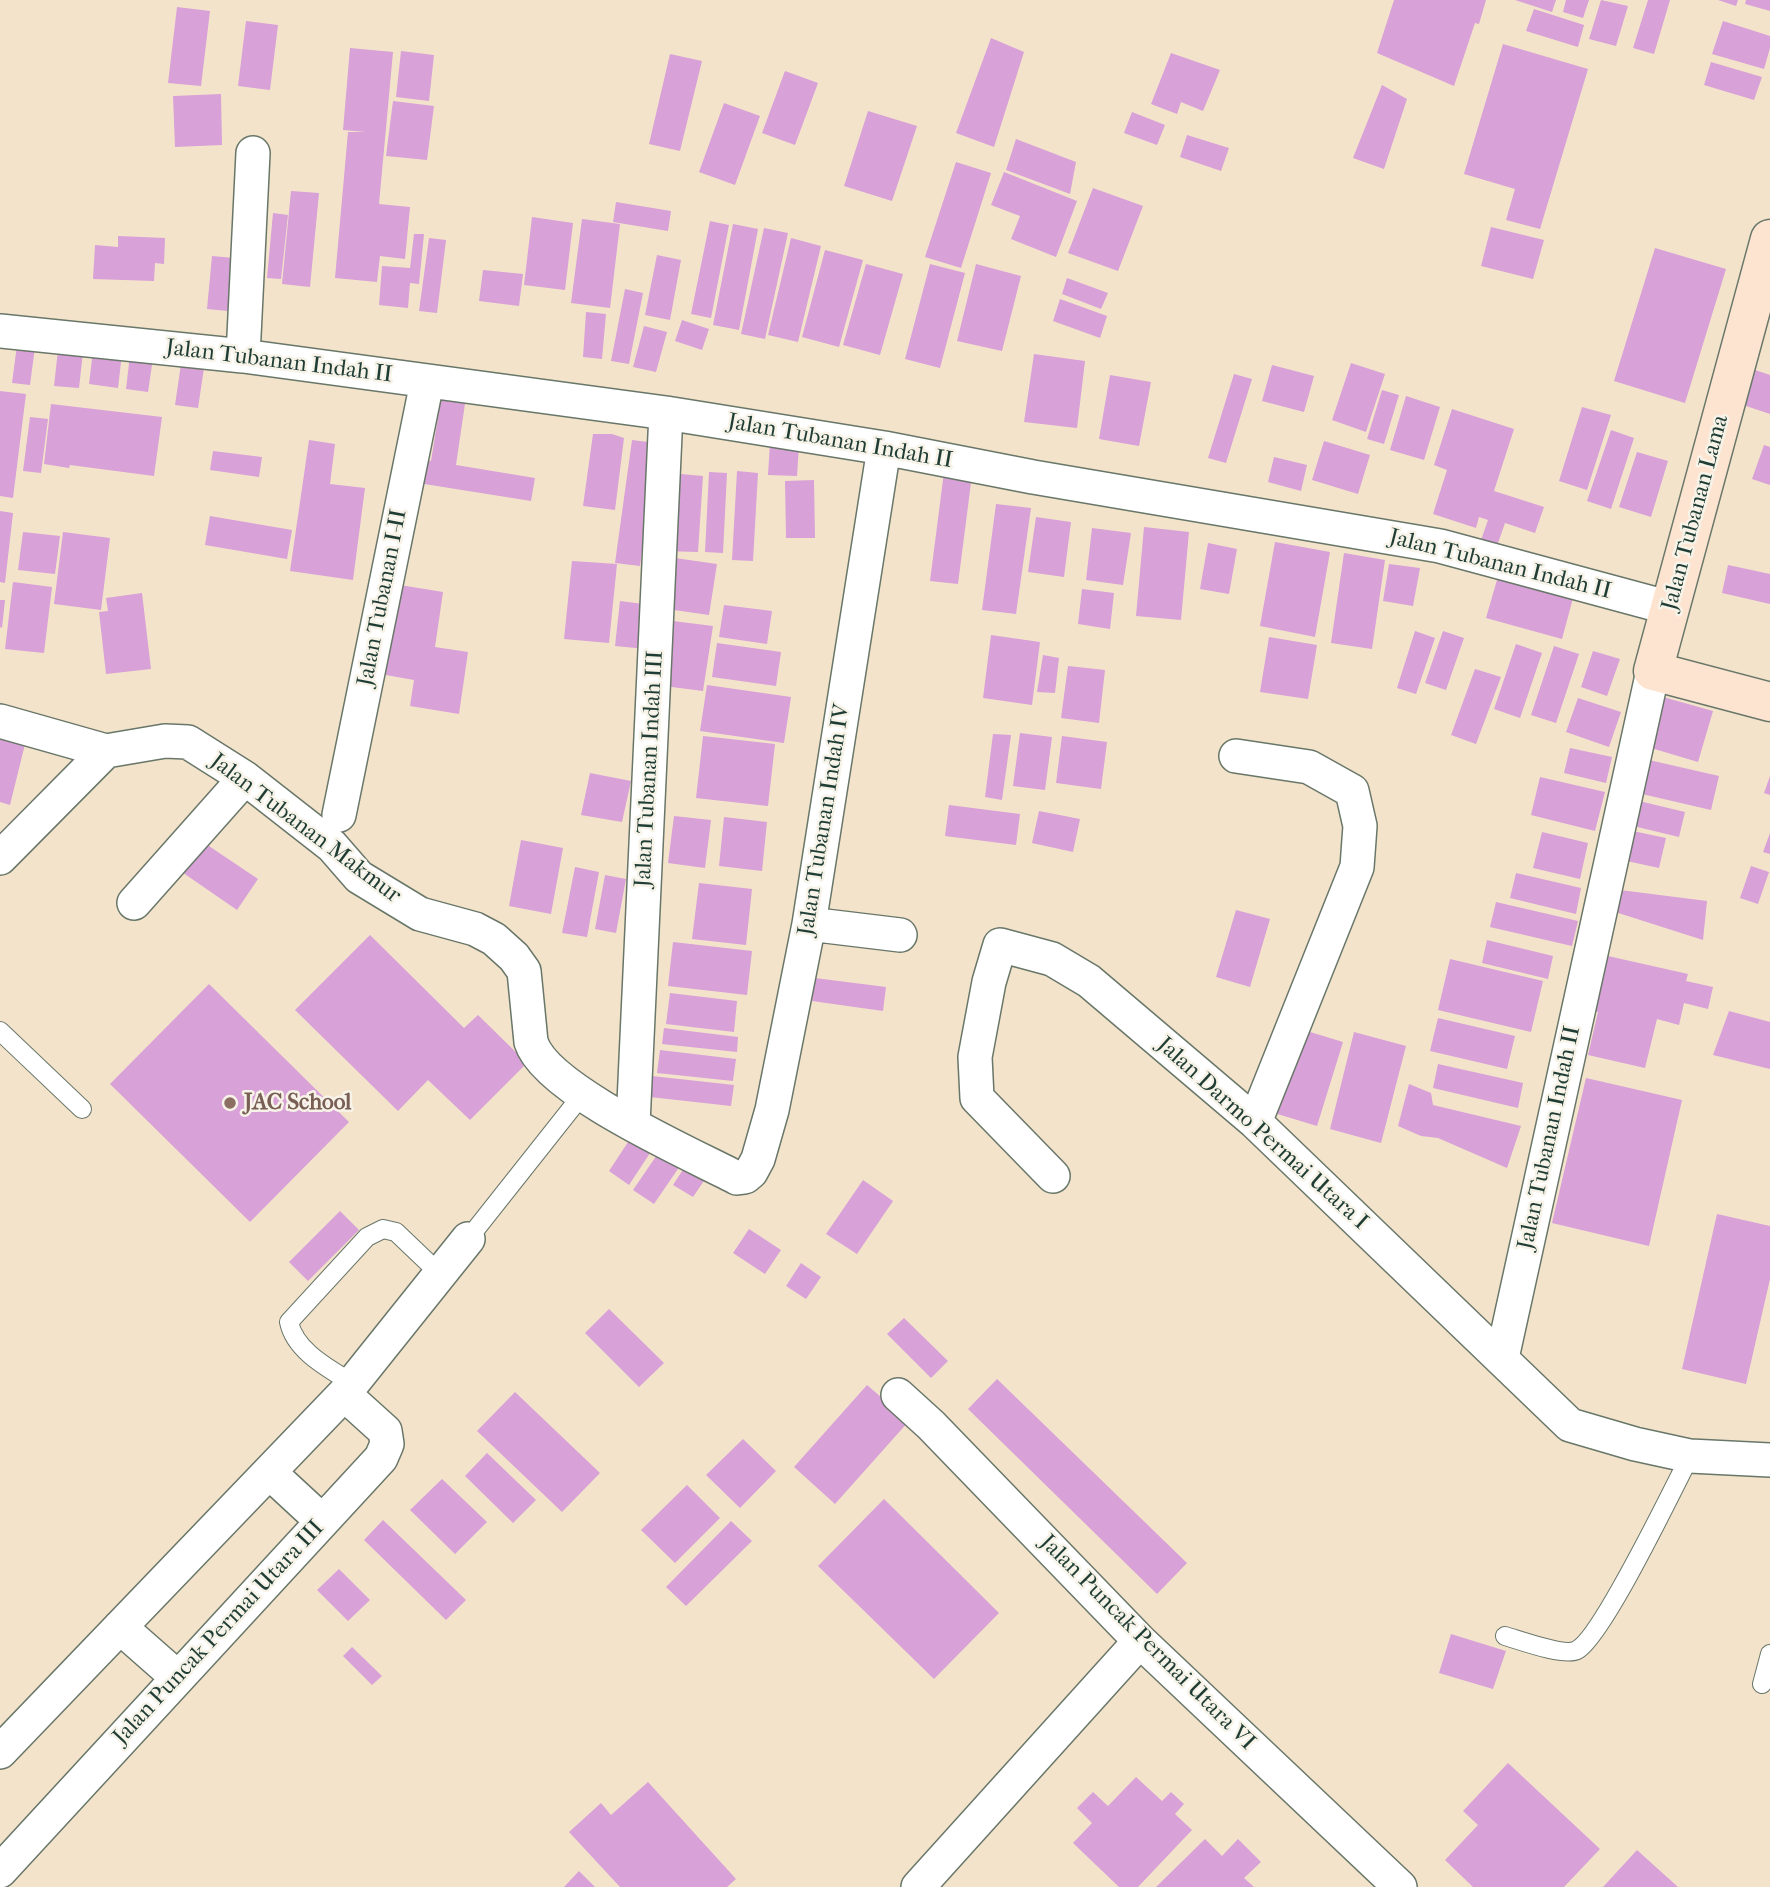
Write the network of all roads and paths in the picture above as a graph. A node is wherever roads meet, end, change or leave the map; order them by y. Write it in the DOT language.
graph roads {
  1 [pos="253,153"];
  2 [pos="1769,245"];
  3 [pos="0,331"];
  4 [pos="243,356"];
  5 [pos="427,382"];
  6 [pos="666,413"];
  7 [pos="884,448"];
  8 [pos="1670,608"];
  9 [pos="1653,671"];
  10 [pos="1770,702"];
  11 [pos="0,721"];
  12 [pos="106,751"];
  13 [pos="1236,756"];
  14 [pos="245,778"];
  15 [pos="339,815"];
  16 [pos="0,858"];
  17 [pos="134,903"];
  18 [pos="809,925"];
  19 [pos="901,935"];
  20 [pos="0,1031"];
  21 [pos="582,1095"];
  22 [pos="82,1109"];
  23 [pos="1255,1122"];
  24 [pos="632,1124"];
  25 [pos="1053,1177"];
  26 [pos="737,1178"];
  27 [pos="468,1239"];
  28 [pos="440,1274"];
  29 [pos="1502,1357"];
  30 [pos="348,1389"];
  31 [pos="898,1395"];
  32 [pos="1690,1456"];
  33 [pos="1770,1460"];
  34 [pos="269,1472"];
  35 [pos="322,1521"];
  36 [pos="120,1627"];
  37 [pos="1504,1636"];
  38 [pos="1140,1642"];
  39 [pos="1770,1654"];
  40 [pos="178,1678"];
  41 [pos="1762,1684"];
  42 [pos="0,1752"];
  43 [pos="0,1871"];
  44 [pos="918,1887"];
  45 [pos="1400,1887"];
  1 -- 4 [label="street"];
  2 -- 8 [label="street, Jalan Tubanan Lama"];
  3 -- 4 [label="street, Jalan Tubanan Indah II"];
  4 -- 5 [label="street, Jalan Tubanan Indah II"];
  5 -- 6 [label="street, Jalan Tubanan Indah II"];
  5 -- 15 [label="street, Jalan Tubanan I-II"];
  6 -- 7 [label="street, Jalan Tubanan Indah II"];
  6 -- 24 [label="street, Jalan Tubanan Indah III"];
  7 -- 8 [label="street, Jalan Tubanan Indah II"];
  7 -- 18 [label="street, Jalan Tubanan Indah IV"];
  8 -- 9 [label="street, Jalan Tubanan Lama"];
  9 -- 10 [label="street"];
  9 -- 29 [label="street, Jalan Tubanan Indah II"];
  11 -- 12 [label="street"];
  12 -- 14 [label="street, Jalan Tubanan Makmur"];
  12 -- 16 [label="street"];
  13 -- 23 [label="street"];
  14 -- 17 [label="street"];
  14 -- 21 [label="street, Jalan Tubanan Makmur"];
  18 -- 19 [label="street"];
  18 -- 26 [label="street, Jalan Tubanan Indah IV"];
  20 -- 22 [label="lane"];
  21 -- 24 [label="street, Jalan Tubanan Makmur"];
  21 -- 27 [label="lane"];
  23 -- 25 [label="street, Jalan Darmo Permai Utara I"];
  23 -- 29 [label="street, Jalan Darmo Permai Utara I"];
  24 -- 26 [label="street, Jalan Tubanan Makmur"];
  27 -- 28 [label="street"];
  28 -- 30 [label="street"];
  28 -- 30 [label="lane"];
  29 -- 32 [label="street, Jalan Darmo Permai Utara I"];
  30 -- 34 [label="street"];
  30 -- 35 [label="street, Jalan Puncak Permai Utara III"];
  31 -- 38 [label="street, Jalan Puncak Permai Utara VI"];
  32 -- 33 [label="street, Jalan Darmo Permai Utara I"];
  32 -- 37 [label="lane"];
  34 -- 35 [label="street"];
  34 -- 36 [label="street"];
  35 -- 40 [label="street, Jalan Puncak Permai Utara III"];
  36 -- 40 [label="street"];
  36 -- 42 [label="street"];
  38 -- 44 [label="street"];
  38 -- 45 [label="street, Jalan Puncak Permai Utara VI"];
  39 -- 41 [label="lane"];
  40 -- 43 [label="street, Jalan Puncak Permai Utara III"];
}
